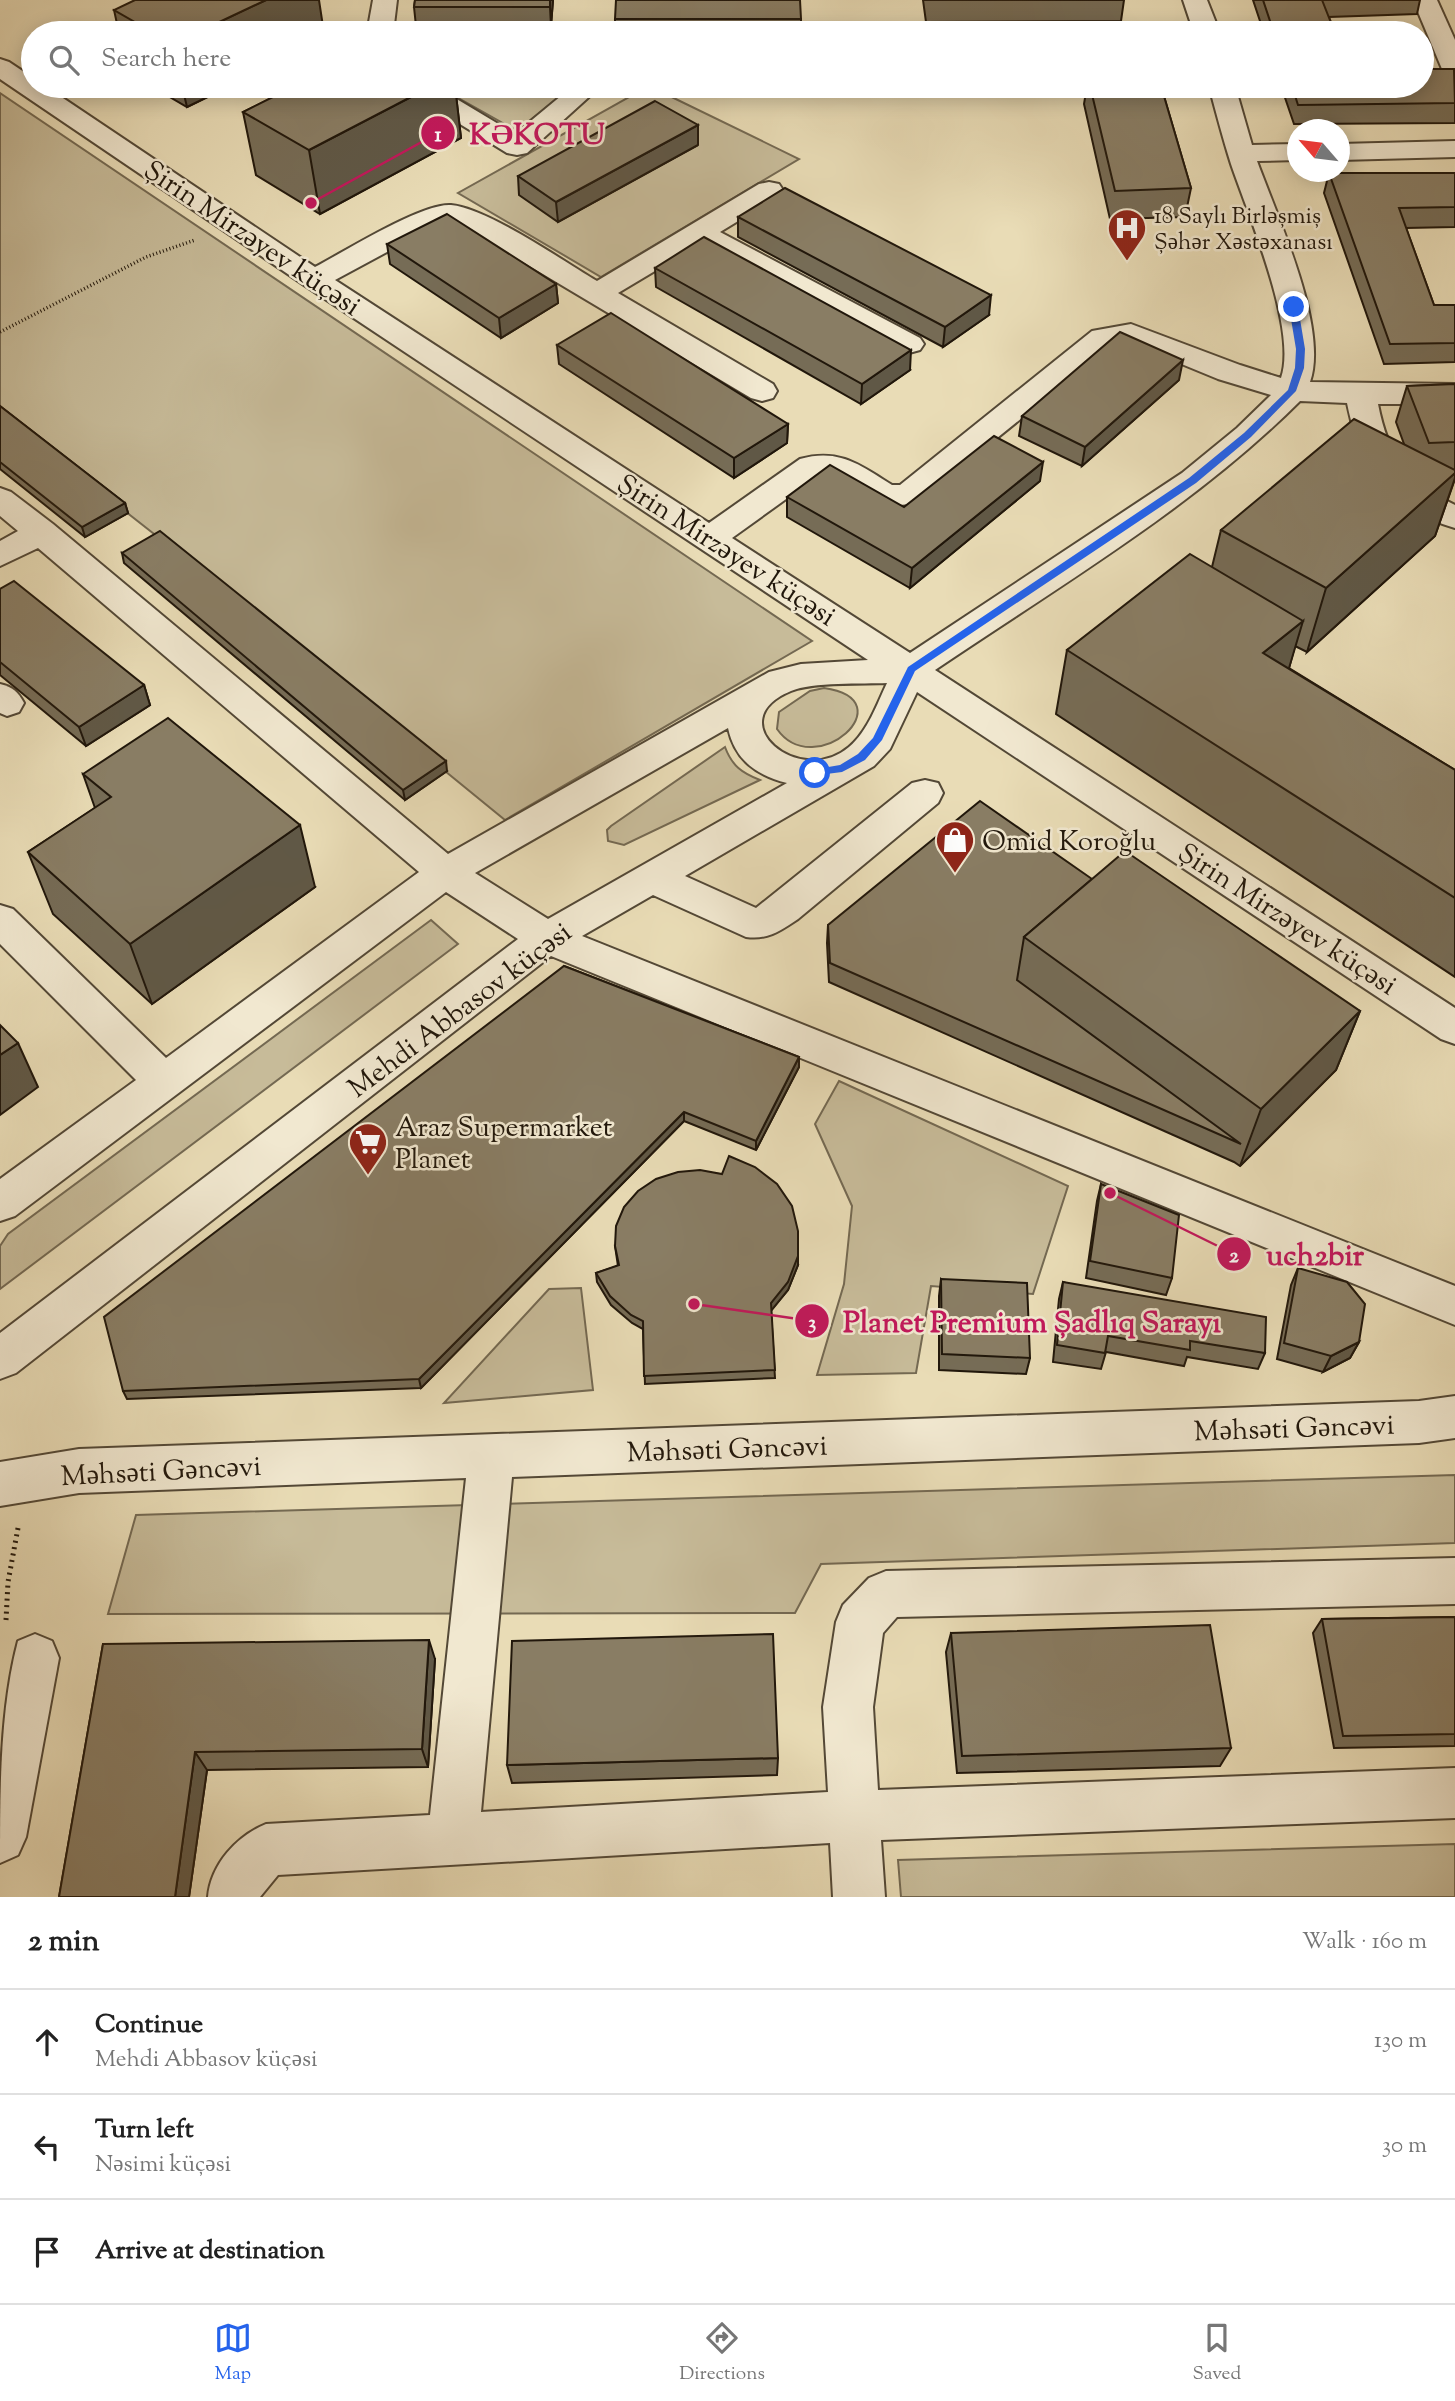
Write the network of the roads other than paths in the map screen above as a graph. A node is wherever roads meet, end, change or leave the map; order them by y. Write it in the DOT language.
graph roads {
  1 [pos="384,0"];
  2 [pos="1195,0"];
  3 [pos="1425,0"];
  4 [pos="381,21"];
  5 [pos="1203,21"];
  6 [pos="0,67"];
  7 [pos="1455,69"];
  8 [pos="21,81"];
  9 [pos="46,98"];
  10 [pos="437,98"];
  11 [pos="574,98"];
  12 [pos="1225,98"];
  13 [pos="1455,149"];
  14 [pos="1287,152"];
  15 [pos="1350,152"];
  16 [pos="1241,153"];
  17 [pos="769,190"];
  18 [pos="699,232"];
  19 [pos="314,279"];
  20 [pos="598,293"];
  21 [pos="909,344"];
  22 [pos="762,391"];
  23 [pos="1292,391"];
  24 [pos="1360,394"];
  25 [pos="1455,394"];
  26 [pos="0,499"];
  27 [pos="1455,517"];
  28 [pos="41,532"];
  29 [pos="710,538"];
  30 [pos="0,555"];
  31 [pos="911,669"];
  32 [pos="763,692"];
  33 [pos="842,768"];
  34 [pos="925,793"];
  35 [pos="445,873"];
  36 [pos="653,877"];
  37 [pos="0,920"];
  38 [pos="547,937"];
  39 [pos="1455,1028"];
  40 [pos="164,1082"];
  41 [pos="0,1203"];
  42 [pos="1455,1306"];
  43 [pos="0,1359"];
  44 [pos="1455,1417"];
  45 [pos="491,1457"];
  46 [pos="0,1484"];
  47 [pos="1455,1581"];
  48 [pos="35,1658"];
  49 [pos="1455,1793"];
  50 [pos="854,1816"];
  51 [pos="0,1837"];
  52 [pos="453,1839"];
  53 [pos="234,1897"];
  54 [pos="859,1897"];
  1 -- 4 [label="street"];
  2 -- 5 [label="street"];
  3 -- 7 [label="street"];
  6 -- 8 [label="street, Şirin Mirzəyev küçəsi"];
  9 -- 19 [label="street, Şirin Mirzəyev küçəsi"];
  10 -- 11 [label="street"];
  12 -- 16 [label="street"];
  13 -- 15 [label="street"];
  14 -- 16 [label="street"];
  16 -- 23 [label="street"];
  17 -- 18 [label="street"];
  18 -- 20 [label="street"];
  18 -- 21 [label="street"];
  19 -- 20 [label="street"];
  19 -- 29 [label="street, Şirin Mirzəyev küçəsi"];
  20 -- 22 [label="street"];
  23 -- 24 [label="street"];
  23 -- 29 [label="street"];
  23 -- 31 [label="street"];
  24 -- 25 [label="street"];
  24 -- 27 [label="street"];
  26 -- 28 [label="street"];
  28 -- 30 [label="street"];
  28 -- 35 [label="street"];
  29 -- 31 [label="street, Şirin Mirzəyev küçəsi"];
  31 -- 32 [label="street"];
  31 -- 33 [label="street, Mehdi Abbasov küçəsi"];
  31 -- 39 [label="street, Şirin Mirzəyev küçəsi"];
  32 -- 33 [label="street"];
  32 -- 35 [label="street"];
  33 -- 36 [label="street, Mehdi Abbasov küçəsi"];
  34 -- 36 [label="street"];
  35 -- 38 [label="street"];
  35 -- 40 [label="street"];
  36 -- 38 [label="street, Mehdi Abbasov küçəsi"];
  37 -- 40 [label="street"];
  38 -- 42 [label="street"];
  38 -- 43 [label="street, Mehdi Abbasov küçəsi"];
  40 -- 41 [label="street"];
  44 -- 45 [label="street, Məhsəti Gəncəvi"];
  45 -- 46 [label="street, Məhsəti Gəncəvi"];
  45 -- 52 [label="street"];
  47 -- 50 [label="street"];
  48 -- 51 [label="street"];
  49 -- 50 [label="street"];
  50 -- 52 [label="street"];
  50 -- 54 [label="street"];
  52 -- 53 [label="street"];
}
